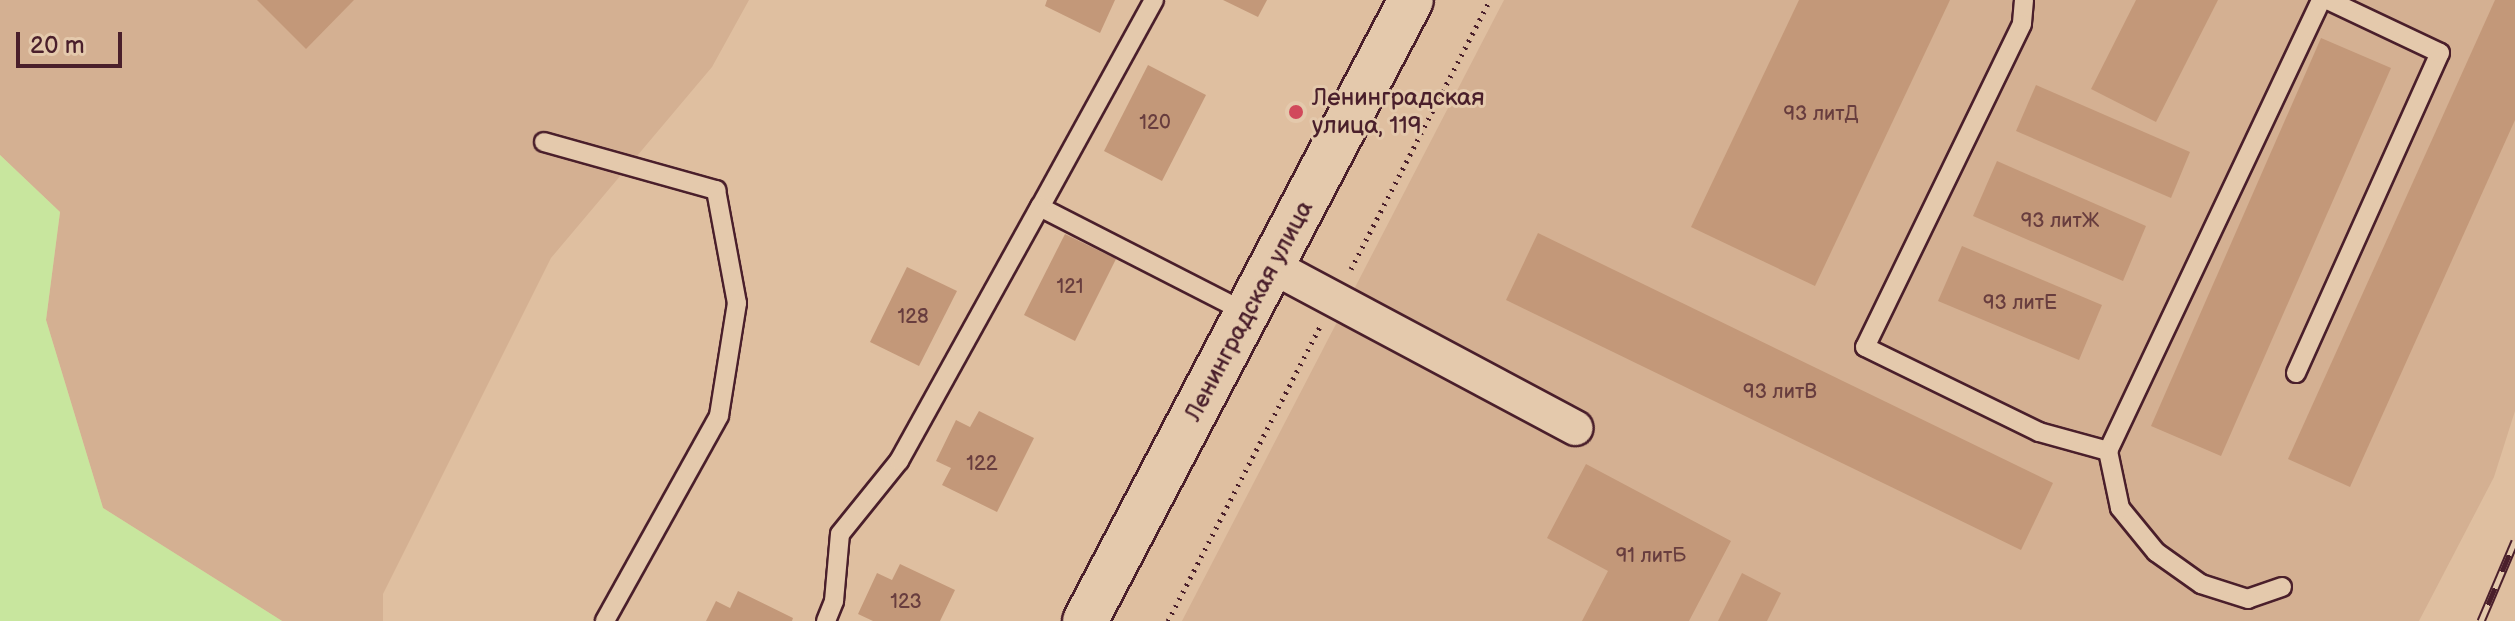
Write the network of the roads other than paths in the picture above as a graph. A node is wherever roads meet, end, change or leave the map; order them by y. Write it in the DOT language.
graph roads {
  1 [pos="1154,0"];
  2 [pos="1411,0"];
  3 [pos="2024,0"];
  4 [pos="2321,0"];
  5 [pos="2328,0"];
  6 [pos="544,142"];
  7 [pos="1040,207"];
  8 [pos="1272,266"];
  9 [pos="1248,313"];
  10 [pos="2296,373"];
  11 [pos="1575,428"];
  12 [pos="2108,451"];
  13 [pos="2282,587"];
  14 [pos="605,621"];
  15 [pos="826,621"];
  16 [pos="1085,621"];
  1 -- 7 [label="lane"];
  2 -- 8 [label="main road, Ленинградская улица"];
  3 -- 12 [label="lane"];
  4 -- 12 [label="lane"];
  5 -- 10 [label="lane"];
  6 -- 14 [label="lane"];
  7 -- 9 [label="lane"];
  7 -- 15 [label="lane"];
  8 -- 9 [label="main road, Ленинградская улица"];
  8 -- 11 [label="street"];
  9 -- 16 [label="main road, Ленинградская улица"];
  12 -- 13 [label="lane"];
}
